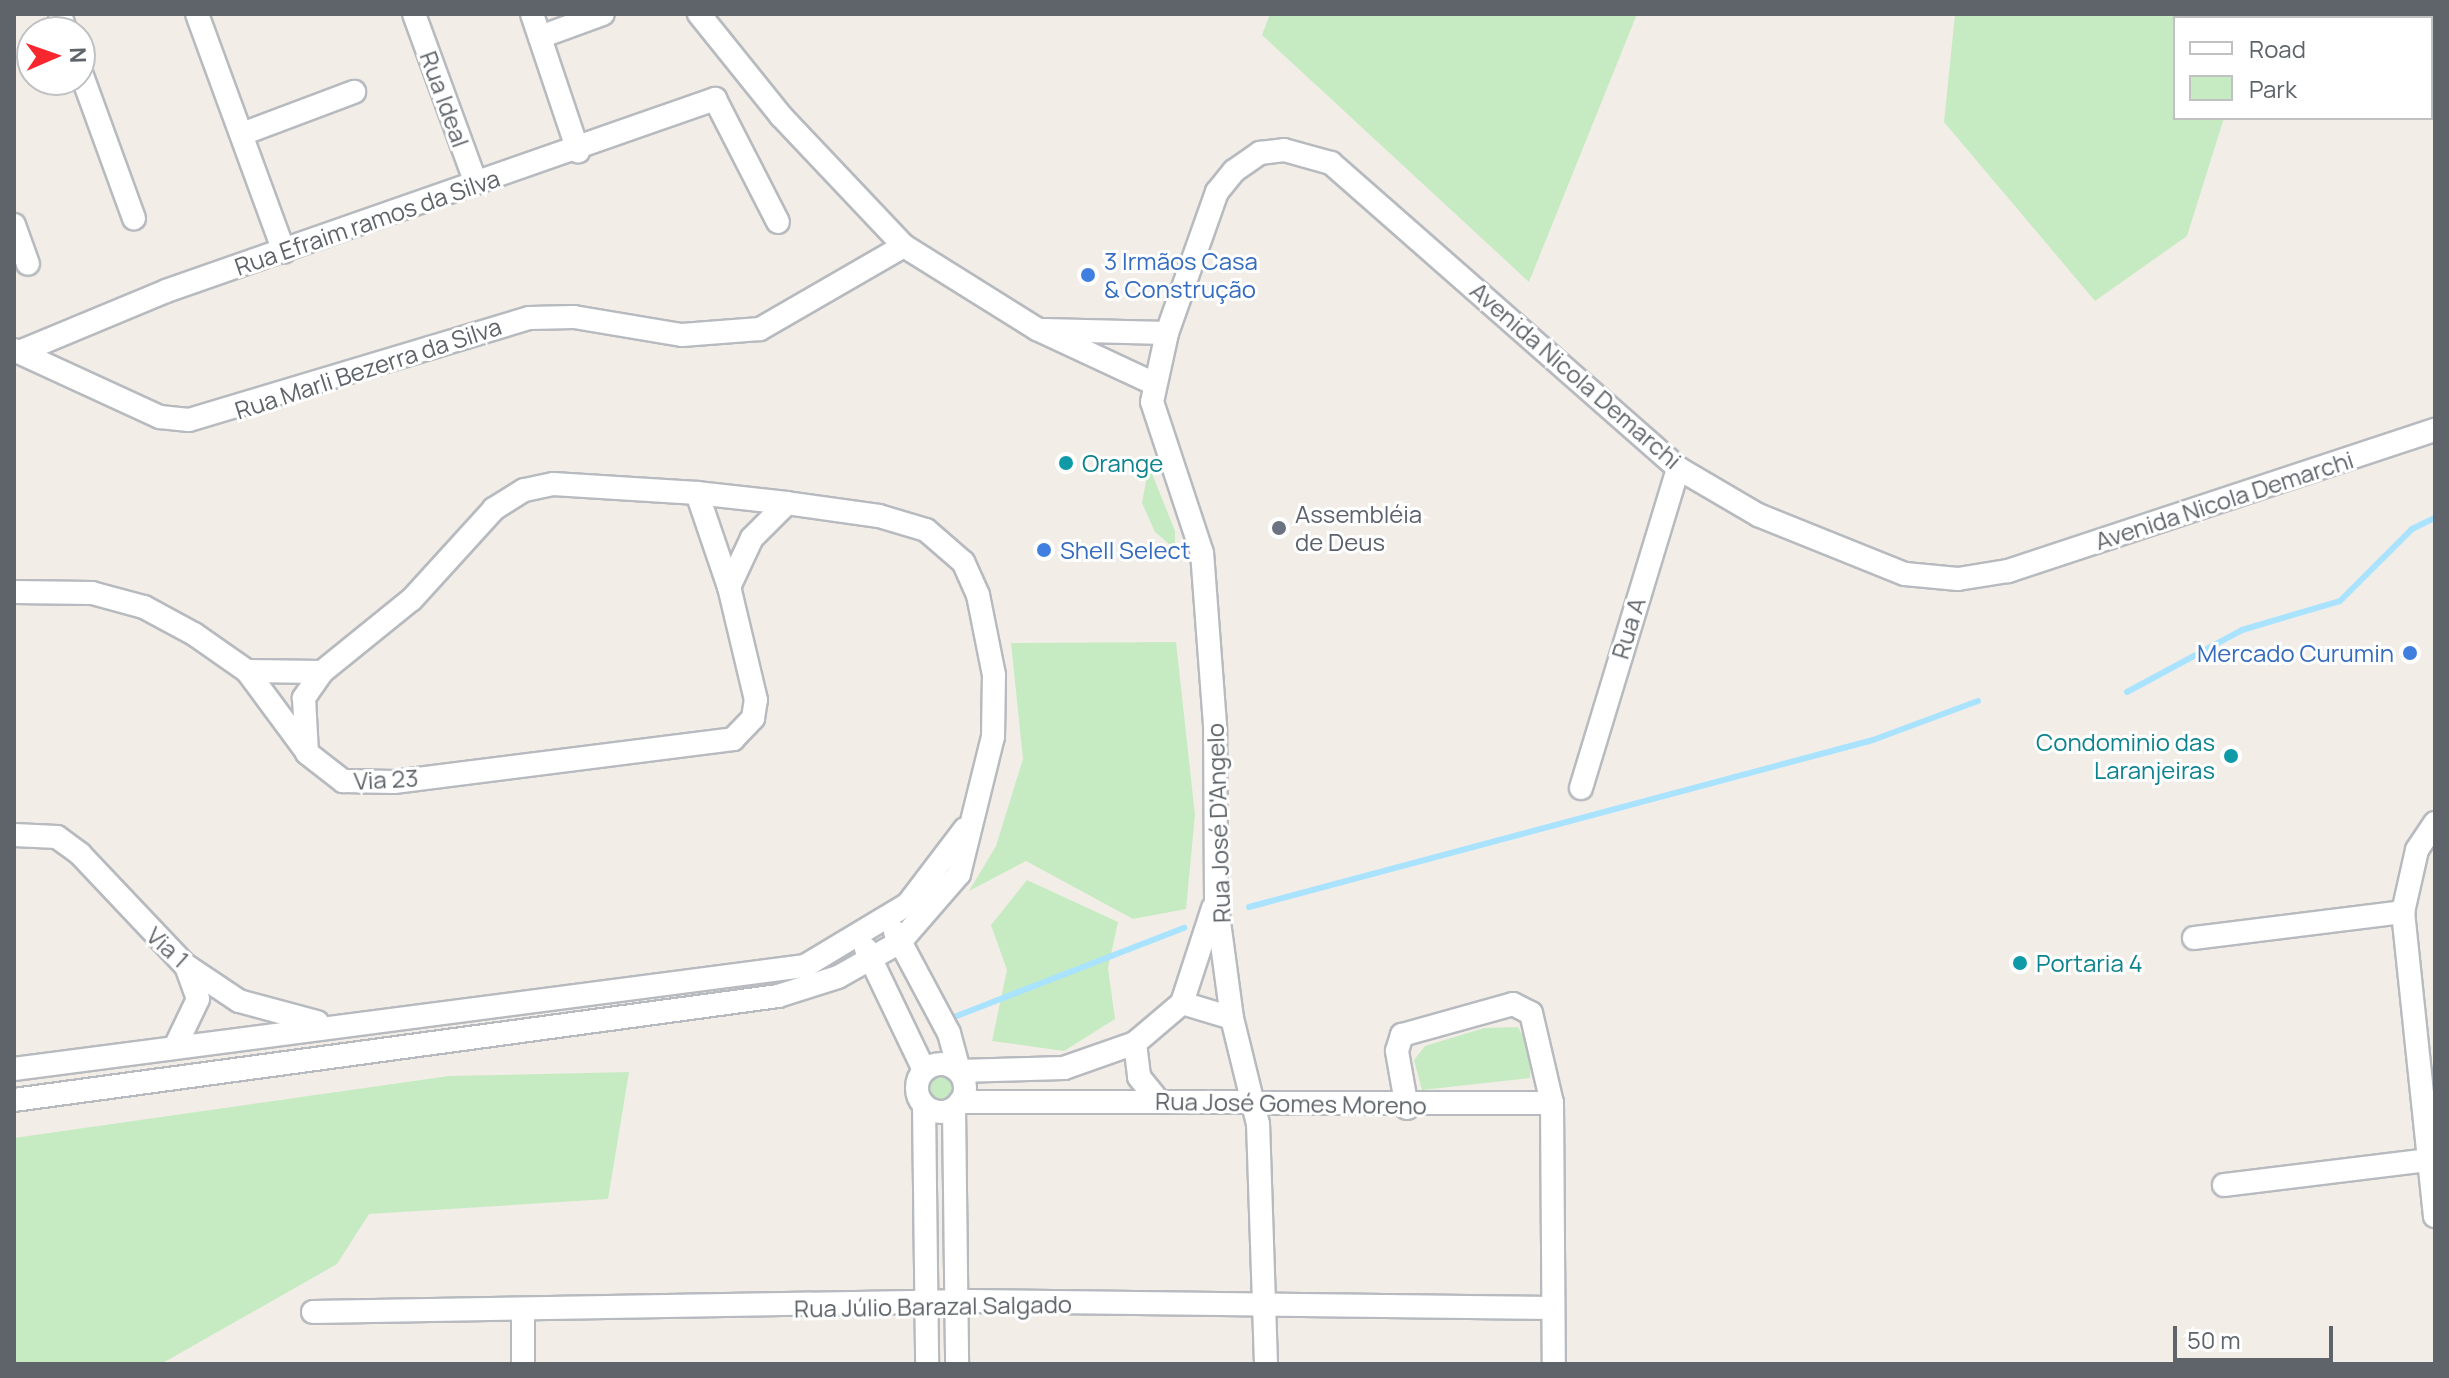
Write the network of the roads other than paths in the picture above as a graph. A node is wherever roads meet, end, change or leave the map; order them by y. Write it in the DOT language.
graph roads {
  1 [pos="414,14"];
  2 [pos="532,14"];
  3 [pos="603,14"];
  4 [pos="683,14"];
  5 [pos="699,14"];
  6 [pos="206,16"];
  7 [pos="540,37"];
  8 [pos="745,69"];
  9 [pos="354,92"];
  10 [pos="89,96"];
  11 [pos="242,134"];
  12 [pos="578,151"];
  13 [pos="476,183"];
  14 [pos="134,218"];
  15 [pos="778,222"];
  16 [pos="14,225"];
  17 [pos="904,246"];
  18 [pos="284,252"];
  19 [pos="28,264"];
  20 [pos="1037,329"];
  21 [pos="1167,333"];
  22 [pos="18,350"];
  23 [pos="1153,383"];
  24 [pos="2435,430"];
  25 [pos="1678,468"];
  26 [pos="697,493"];
  27 [pos="787,503"];
  28 [pos="729,587"];
  29 [pos="14,592"];
  30 [pos="247,671"];
  31 [pos="322,672"];
  32 [pos="307,753"];
  33 [pos="1581,788"];
  34 [pos="978,807"];
  35 [pos="2435,823"];
  36 [pos="14,835"];
  37 [pos="1216,899"];
  38 [pos="2403,912"];
  39 [pos="888,920"];
  40 [pos="859,938"];
  41 [pos="2194,938"];
  42 [pos="900,942"];
  43 [pos="873,960"];
  44 [pos="185,965"];
  45 [pos="1182,1003"];
  46 [pos="250,1005"];
  47 [pos="1232,1018"];
  48 [pos="346,1027"];
  49 [pos="246,1038"];
  50 [pos="1135,1043"];
  51 [pos="176,1045"];
  52 [pos="14,1069"];
  53 [pos="924,1070"];
  54 [pos="959,1071"];
  55 [pos="147,1079"];
  56 [pos="1157,1099"];
  57 [pos="14,1100"];
  58 [pos="1252,1102"];
  59 [pos="1552,1103"];
  60 [pos="924,1105"];
  61 [pos="957,1105"];
  62 [pos="1407,1108"];
  63 [pos="2430,1119"];
  64 [pos="2428,1160"];
  65 [pos="2224,1185"];
  66 [pos="2435,1216"];
  67 [pos="957,1304"];
  68 [pos="926,1307"];
  69 [pos="1265,1308"];
  70 [pos="1553,1308"];
  71 [pos="523,1310"];
  72 [pos="313,1312"];
  73 [pos="523,1364"];
  74 [pos="927,1364"];
  75 [pos="957,1364"];
  76 [pos="1266,1364"];
  77 [pos="1554,1364"];
  1 -- 13 [label="street, Rua Ideal"];
  2 -- 7 [label="street"];
  3 -- 7 [label="street"];
  4 -- 8 [label="street"];
  5 -- 8 [label="street"];
  6 -- 11 [label="street"];
  7 -- 12 [label="street"];
  8 -- 17 [label="street"];
  9 -- 11 [label="street"];
  10 -- 14 [label="street"];
  11 -- 18 [label="street"];
  12 -- 13 [label="street, Rua Efraim ramos da Silva"];
  12 -- 15 [label="street, Rua Efraim ramos da Silva"];
  13 -- 18 [label="street, Rua Efraim ramos da Silva"];
  16 -- 19 [label="street"];
  17 -- 20 [label="street"];
  17 -- 22 [label="street, Rua Marli Bezerra da Silva"];
  18 -- 22 [label="street, Rua Efraim ramos da Silva"];
  20 -- 21 [label="street"];
  20 -- 23 [label="street"];
  21 -- 23 [label="street, Avenida Nicola Demarchi"];
  21 -- 25 [label="street, Avenida Nicola Demarchi"];
  23 -- 37 [label="street, Rua José D'Angelo"];
  24 -- 25 [label="street, Avenida Nicola Demarchi"];
  25 -- 33 [label="street, Rua A"];
  26 -- 27 [label="street"];
  26 -- 28 [label="street, Via 23"];
  26 -- 31 [label="street"];
  27 -- 28 [label="street"];
  27 -- 34 [label="street"];
  28 -- 32 [label="street, Via 23"];
  29 -- 30 [label="street"];
  30 -- 31 [label="street"];
  30 -- 32 [label="street, Via 23"];
  31 -- 32 [label="street"];
  34 -- 39 [label="street"];
  34 -- 42 [label="street"];
  35 -- 38 [label="street"];
  36 -- 44 [label="street, Via 1"];
  37 -- 45 [label="street"];
  37 -- 47 [label="street, Rua José D'Angelo"];
  38 -- 41 [label="street"];
  38 -- 63 [label="street"];
  39 -- 40 [label="street"];
  39 -- 42 [label="street"];
  40 -- 43 [label="street"];
  40 -- 48 [label="street"];
  42 -- 43 [label="street"];
  42 -- 54 [label="street"];
  43 -- 53 [label="street"];
  43 -- 55 [label="street"];
  44 -- 46 [label="street, Via 1"];
  44 -- 51 [label="street"];
  45 -- 47 [label="street"];
  45 -- 50 [label="street"];
  46 -- 48 [label="street, Via 1"];
  46 -- 49 [label="street"];
  47 -- 58 [label="street, Rua José D'Angelo"];
  48 -- 49 [label="street"];
  49 -- 51 [label="street"];
  49 -- 55 [label="street"];
  50 -- 54 [label="street"];
  50 -- 56 [label="street"];
  51 -- 52 [label="street"];
  53 -- 54 [label="street"];
  53 -- 60 [label="street"];
  54 -- 61 [label="street"];
  55 -- 57 [label="street"];
  56 -- 58 [label="street, Rua José Gomes Moreno"];
  56 -- 61 [label="street, Rua José Gomes Moreno"];
  58 -- 62 [label="street, Rua José Gomes Moreno"];
  58 -- 69 [label="street, Rua José D'Angelo"];
  59 -- 62 [label="street, Rua José Gomes Moreno"];
  59 -- 62 [label="street"];
  59 -- 70 [label="street"];
  60 -- 61 [label="street"];
  60 -- 68 [label="street"];
  61 -- 67 [label="street"];
  63 -- 64 [label="street"];
  64 -- 65 [label="street"];
  64 -- 66 [label="street"];
  67 -- 68 [label="street, Rua Júlio Barazal Salgado"];
  67 -- 69 [label="street, Rua Júlio Barazal Salgado"];
  67 -- 75 [label="street"];
  68 -- 71 [label="street, Rua Júlio Barazal Salgado"];
  68 -- 74 [label="street"];
  69 -- 70 [label="street, Rua Júlio Barazal Salgado"];
  69 -- 76 [label="street, Rua José D'Angelo"];
  70 -- 77 [label="street"];
  71 -- 72 [label="street, Rua Júlio Barazal Salgado"];
  71 -- 73 [label="street"];
}
